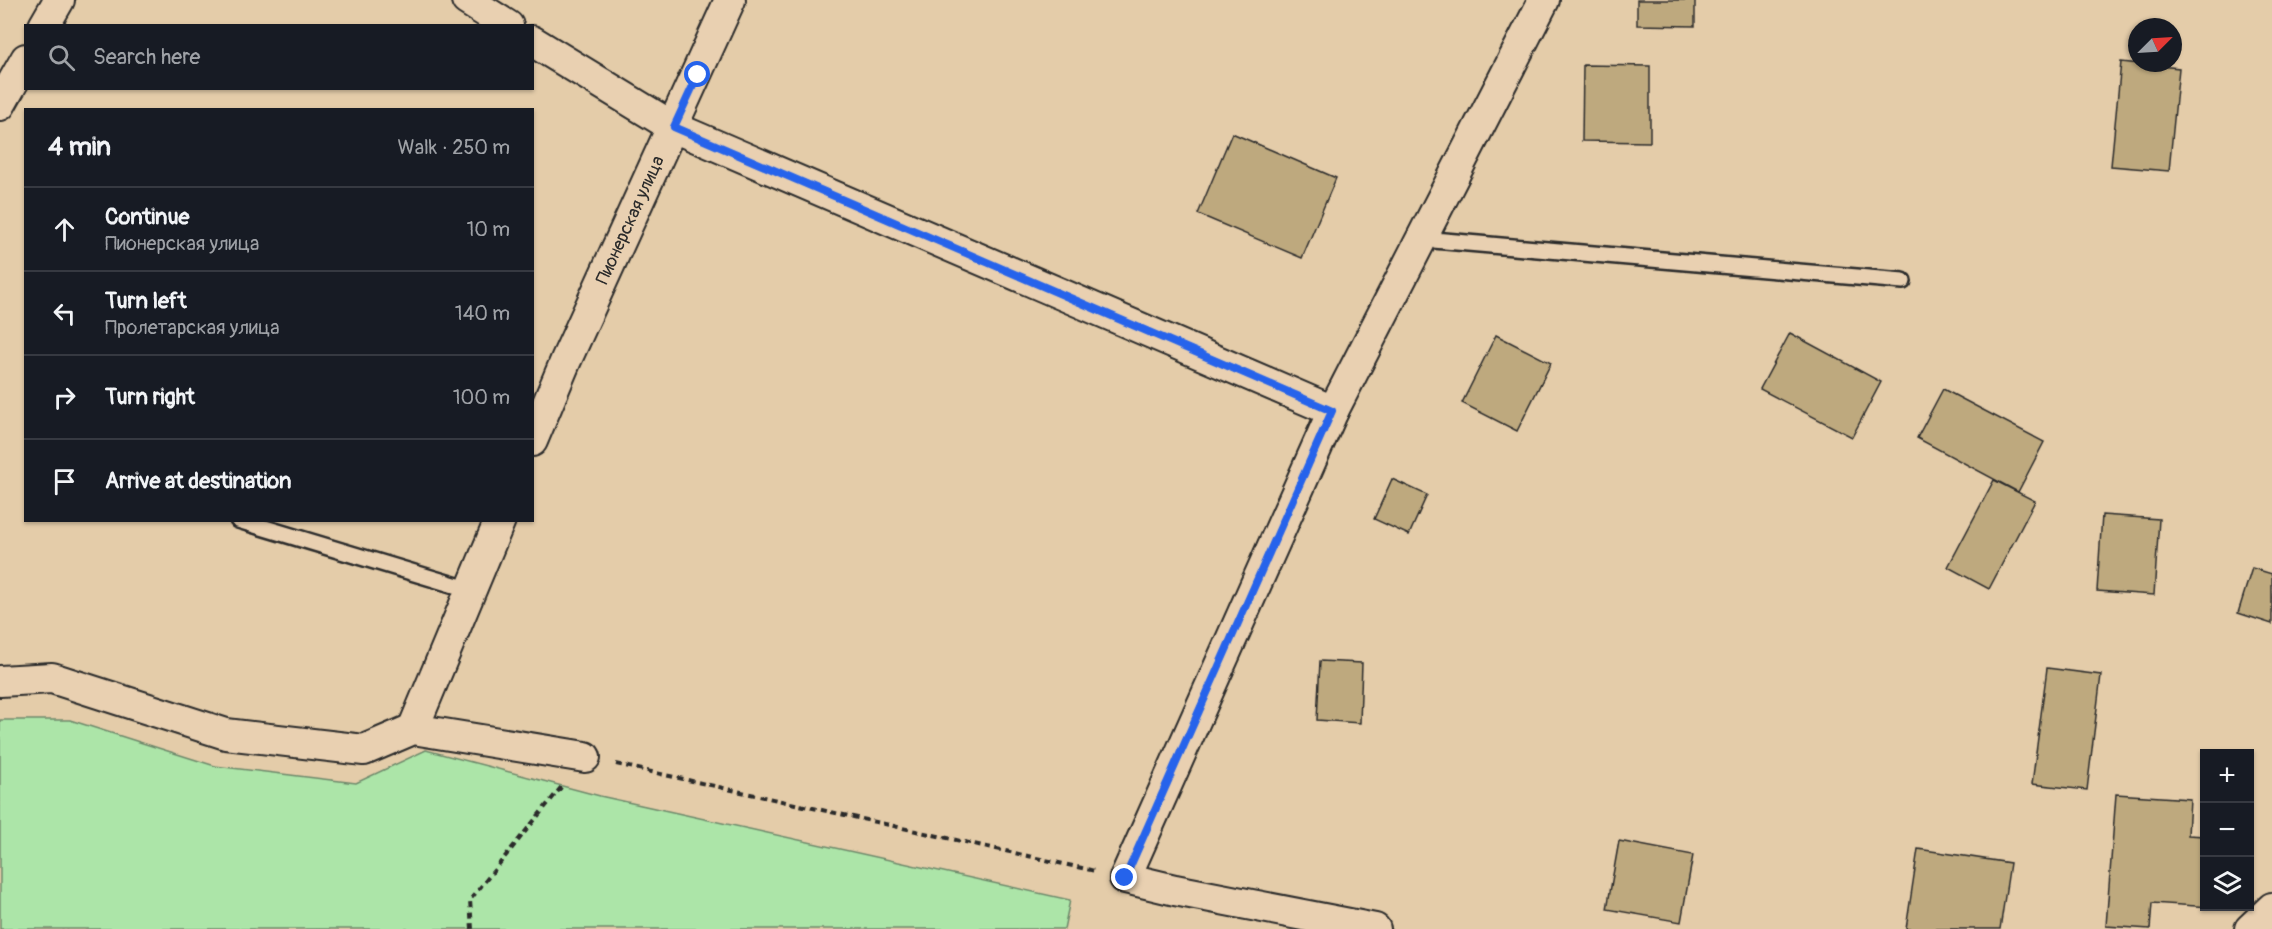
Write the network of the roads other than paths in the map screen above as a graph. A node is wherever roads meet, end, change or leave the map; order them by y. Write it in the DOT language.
graph roads {
  1 [pos="59,0"];
  2 [pos="467,0"];
  3 [pos="730,0"];
  4 [pos="1544,0"];
  5 [pos="45,24"];
  6 [pos="505,24"];
  7 [pos="534,41"];
  8 [pos="24,63"];
  9 [pos="0,105"];
  10 [pos="674,127"];
  11 [pos="1422,239"];
  12 [pos="1903,281"];
  13 [pos="1332,411"];
  14 [pos="534,436"];
  15 [pos="245,522"];
  16 [pos="499,522"];
  17 [pos="471,590"];
  18 [pos="0,681"];
  19 [pos="413,729"];
  20 [pos="585,757"];
  21 [pos="2272,908"];
  22 [pos="1375,929"];
  23 [pos="2250,929"];
  1 -- 5 [label="street"];
  2 -- 6 [label="street"];
  3 -- 10 [label="street, Пионерская улица"];
  4 -- 11 [label="street"];
  7 -- 10 [label="street"];
  8 -- 9 [label="street"];
  10 -- 13 [label="street"];
  10 -- 14 [label="street, Пионерская улица"];
  11 -- 12 [label="lane"];
  11 -- 13 [label="street"];
  13 -- 22 [label="street"];
  15 -- 17 [label="lane"];
  16 -- 17 [label="street"];
  17 -- 19 [label="street"];
  18 -- 19 [label="street"];
  19 -- 20 [label="street"];
  21 -- 23 [label="street"];
}
